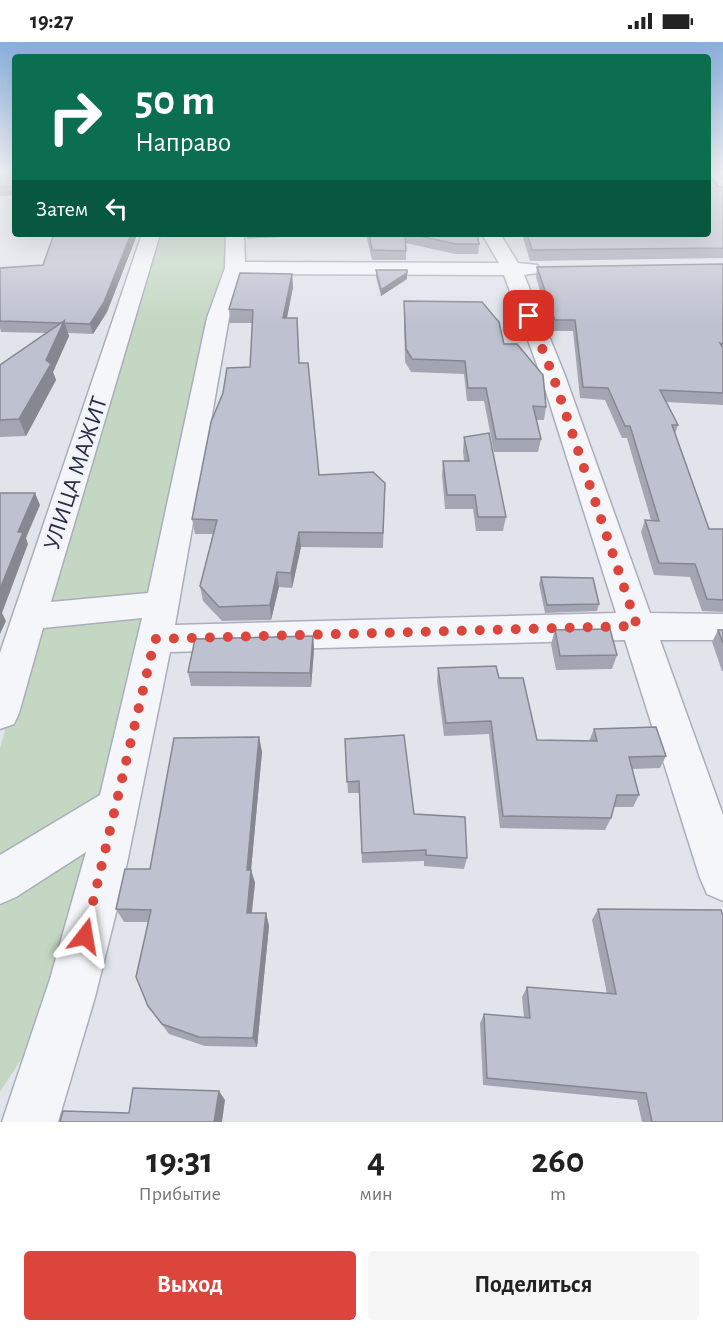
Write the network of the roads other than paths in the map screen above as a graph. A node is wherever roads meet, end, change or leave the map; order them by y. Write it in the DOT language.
graph roads {
  1 [pos="149,237"];
  2 [pos="493,237"];
  3 [pos="235,251"];
  4 [pos="512,269"];
  5 [pos="547,269"];
  6 [pos="161,604"];
  7 [pos="28,616"];
  8 [pos="637,626"];
  9 [pos="723,627"];
  10 [pos="155,639"];
  11 [pos="0,712"];
  12 [pos="117,808"];
  13 [pos="723,878"];
  14 [pos="0,881"];
  15 [pos="30,1122"];
  1 -- 7 [label="street, УЛИЦА МАЖИТ"];
  2 -- 4 [label="street"];
  3 -- 4 [label="street"];
  3 -- 6 [label="street"];
  4 -- 5 [label="street"];
  4 -- 8 [label="street"];
  6 -- 7 [label="street"];
  6 -- 10 [label="street"];
  7 -- 11 [label="street, УЛИЦА МАЖИТ"];
  8 -- 9 [label="street"];
  8 -- 10 [label="street"];
  8 -- 13 [label="street"];
  10 -- 12 [label="street"];
  12 -- 14 [label="street"];
  12 -- 15 [label="street"];
}
